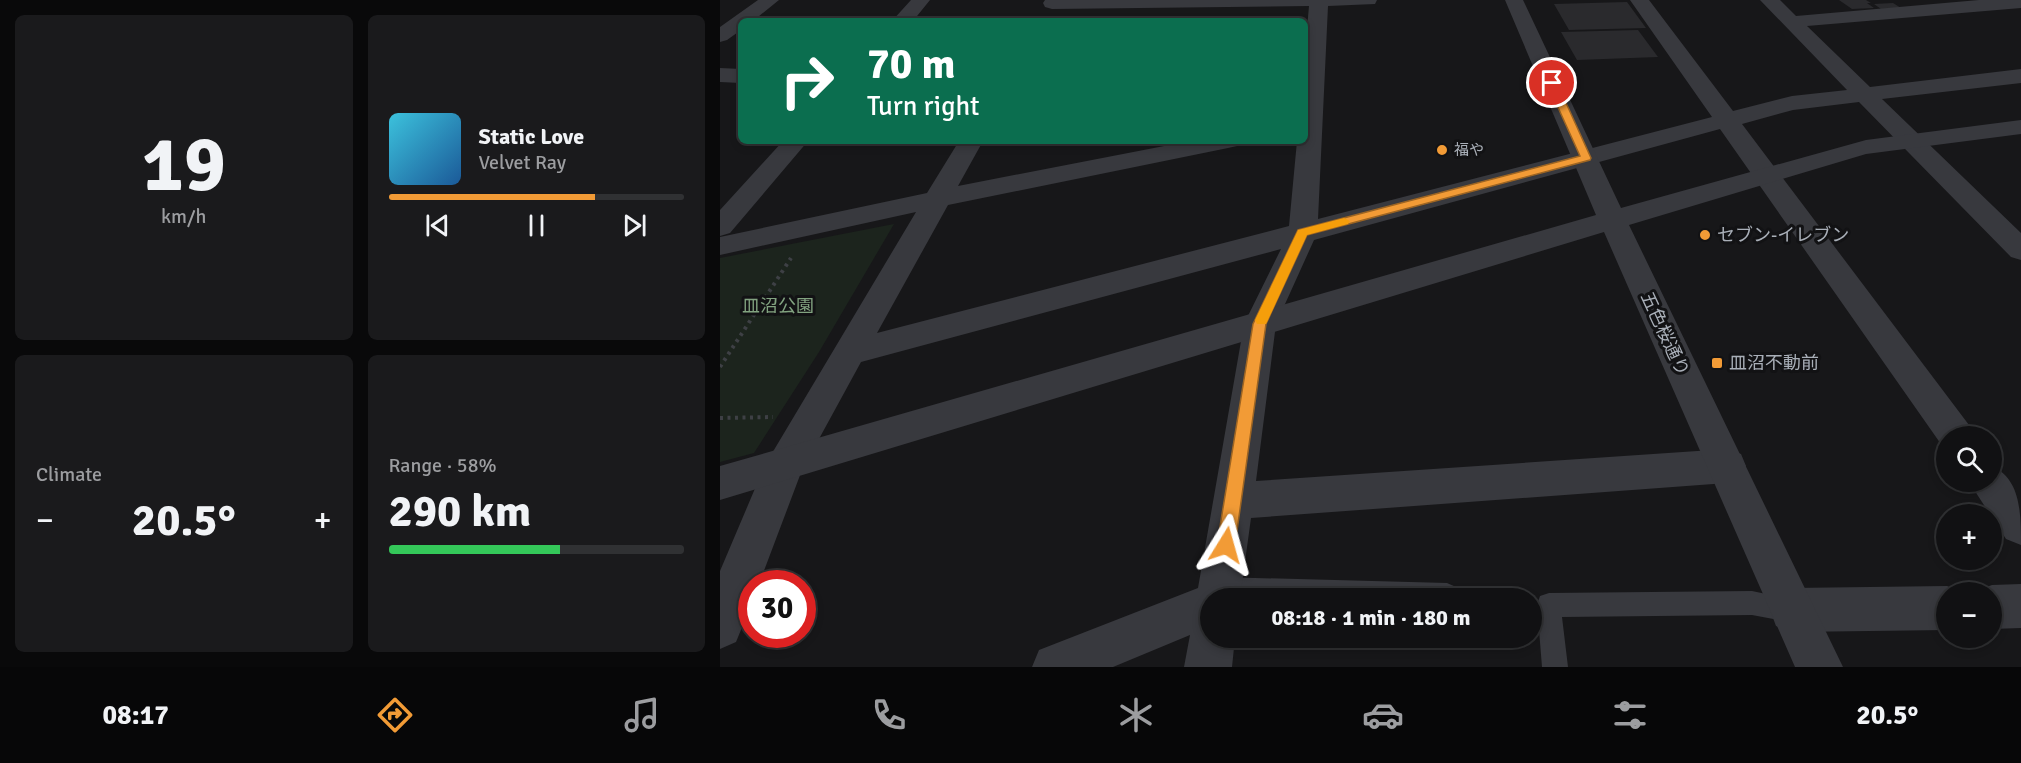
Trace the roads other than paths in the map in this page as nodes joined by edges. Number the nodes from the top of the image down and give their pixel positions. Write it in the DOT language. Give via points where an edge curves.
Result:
graph roads {
  1 [pos="770,0"];
  2 [pos="921,0"];
  3 [pos="1319,0"];
  4 [pos="1368,0"];
  5 [pos="1514,0"];
  6 [pos="1639,0"];
  7 [pos="1769,0"];
  8 [pos="1052,1"];
  9 [pos="1188,1"];
  10 [pos="2021,2"];
  11 [pos="743,18"];
  12 [pos="905,18"];
  13 [pos="1043,18"];
  14 [pos="1182,18"];
  15 [pos="738,21"];
  16 [pos="1791,22"];
  17 [pos="722,32"];
  18 [pos="1309,57"];
  19 [pos="720,75"];
  20 [pos="738,76"];
  21 [pos="2021,76"];
  22 [pos="1308,91"];
  23 [pos="1865,94"];
  24 [pos="1726,120"];
  25 [pos="2021,127"];
  26 [pos="1912,141"];
  27 [pos="793,144"];
  28 [pos="969,144"];
  29 [pos="1202,144"];
  30 [pos="1306,144"];
  31 [pos="1140,151"];
  32 [pos="1586,158"];
  33 [pos="1765,175"];
  34 [pos="937,200"];
  35 [pos="1988,217"];
  36 [pos="2021,217"];
  37 [pos="1613,221"];
  38 [pos="720,227"];
  39 [pos="1303,232"];
  40 [pos="720,246"];
  41 [pos="2021,250"];
  42 [pos="1260,324"];
  43 [pos="848,353"];
  44 [pos="1949,426"];
  45 [pos="784,465"];
  46 [pos="1727,466"];
  47 [pos="720,483"];
  48 [pos="1996,492"];
  49 [pos="1232,501"];
  50 [pos="2021,526"];
  51 [pos="1218,588"];
  52 [pos="1200,605"];
  53 [pos="2021,606"];
  54 [pos="2002,607"];
  55 [pos="1936,608"];
  56 [pos="1792,610"];
  57 [pos="720,626"];
  58 [pos="1211,648"];
  59 [pos="1056,667"];
  60 [pos="1208,667"];
  61 [pos="1555,667"];
  62 [pos="1819,667"];
  1 -- 11 [label="street"];
  2 -- 12 [label="street"];
  3 -- 4 [label="street"];
  3 -- 9 [label="street"];
  3 -- 18 [label="street"];
  5 -- 32 [label="street, 五色桜通り"];
  6 -- 24 [label="street"];
  7 -- 16 [label="street"];
  8 -- 9 [label="street"];
  8 -- 13 [label="street"];
  9 -- 14 [label="street"];
  10 -- 16 [label="street"];
  15 -- 17 [label="street"];
  16 -- 23 [label="street"];
  18 -- 22 [label="street"];
  19 -- 20 [label="street"];
  21 -- 23 [label="street"];
  23 -- 24 [label="street" via="1792,103"];
  23 -- 26 [label="street"];
  24 -- 32 [label="street"];
  24 -- 33 [label="street"];
  25 -- 26 [label="street"];
  26 -- 33 [label="street" via="1866,147"];
  26 -- 35 [label="street"];
  27 -- 38 [label="street"];
  28 -- 34 [label="street"];
  29 -- 31 [label="street"];
  30 -- 39 [label="street"];
  31 -- 34 [label="street"];
  32 -- 37 [label="street, 五色桜通り"];
  32 -- 39 [label="street"];
  33 -- 37 [label="street"];
  33 -- 44 [label="street"];
  34 -- 40 [label="street"];
  34 -- 43 [label="street"];
  35 -- 36 [label="street"];
  35 -- 41 [label="street"];
  37 -- 42 [label="street"];
  37 -- 46 [label="street, 五色桜通り"];
  39 -- 42 [label="street"];
  39 -- 43 [label="street"];
  42 -- 45 [label="street"];
  42 -- 49 [label="street"];
  43 -- 45 [label="street"];
  45 -- 47 [label="street"];
  45 -- 57 [label="street"];
  46 -- 49 [label="street"];
  46 -- 56 [label="street, 五色桜通り"];
  48 -- 50 [label="street"];
  49 -- 51 [label="street"];
  52 -- 59 [label="street"];
  53 -- 54 [label="street"];
  55 -- 56 [label="street"];
  56 -- 61 [label="lane" via="1752,603 1549,605"];
  56 -- 62 [label="street, 五色桜通り"];
  58 -- 60 [label="street"];
}
